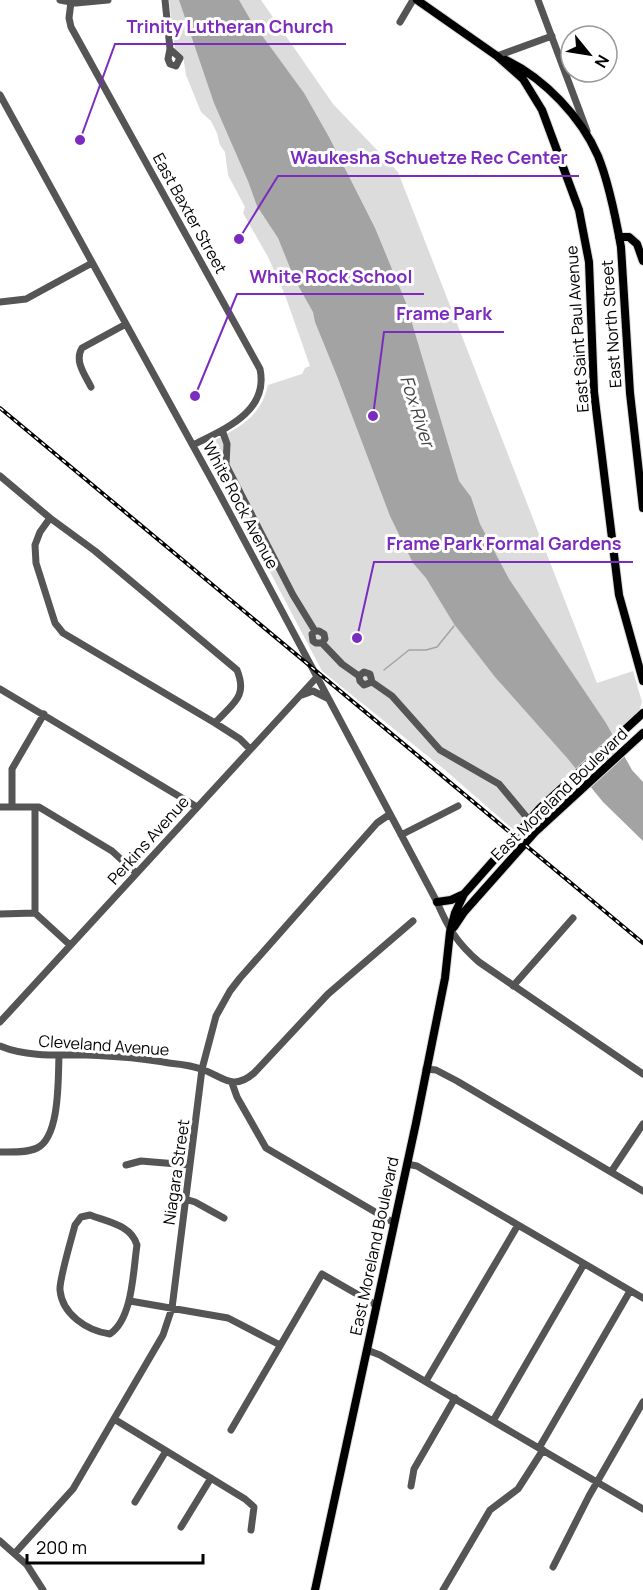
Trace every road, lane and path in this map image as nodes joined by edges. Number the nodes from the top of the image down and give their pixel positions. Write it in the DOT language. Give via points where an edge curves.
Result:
graph roads {
  1 [pos="60,0"];
  2 [pos="108,0"];
  3 [pos="165,0"];
  4 [pos="415,0"];
  5 [pos="538,0"];
  6 [pos="71,2"];
  7 [pos="400,22"];
  8 [pos="552,36"];
  9 [pos="170,49"];
  10 [pos="497,57"];
  11 [pos="0,95"];
  12 [pos="591,142"];
  13 [pos="619,237"];
  14 [pos="643,261"];
  15 [pos="92,263"];
  16 [pos="0,302"];
  17 [pos="126,324"];
  18 [pos="91,387"];
  19 [pos="222,430"];
  20 [pos="193,445"];
  21 [pos="0,476"];
  22 [pos="643,508"];
  23 [pos="50,518"];
  24 [pos="317,677"];
  25 [pos="643,681"];
  26 [pos="0,689"];
  27 [pos="329,700"];
  28 [pos="293,702"];
  29 [pos="643,713"];
  30 [pos="44,714"];
  31 [pos="215,723"];
  32 [pos="643,726"];
  33 [pos="643,733"];
  34 [pos="643,739"];
  35 [pos="624,741"];
  36 [pos="250,749"];
  37 [pos="581,780"];
  38 [pos="458,806"];
  39 [pos="0,807"];
  40 [pos="12,807"];
  41 [pos="35,807"];
  42 [pos="197,807"];
  43 [pos="390,814"];
  44 [pos="529,820"];
  45 [pos="539,829"];
  46 [pos="401,836"];
  47 [pos="491,863"];
  48 [pos="500,872"];
  49 [pos="136,873"];
  50 [pos="464,894"];
  51 [pos="437,902"];
  52 [pos="35,913"];
  53 [pos="0,914"];
  54 [pos="573,918"];
  55 [pos="413,921"];
  56 [pos="450,932"];
  57 [pos="70,945"];
  58 [pos="513,986"];
  59 [pos="0,1022"];
  60 [pos="0,1046"];
  61 [pos="59,1056"];
  62 [pos="202,1069"];
  63 [pos="426,1070"];
  64 [pos="643,1074"];
  65 [pos="232,1083"];
  66 [pos="643,1124"];
  67 [pos="0,1152"];
  68 [pos="407,1164"];
  69 [pos="126,1165"];
  70 [pos="189,1165"];
  71 [pos="611,1172"];
  72 [pos="643,1191"];
  73 [pos="185,1199"];
  74 [pos="224,1218"];
  75 [pos="394,1223"];
  76 [pos="518,1225"];
  77 [pos="584,1264"];
  78 [pos="630,1291"];
  79 [pos="643,1298"];
  80 [pos="130,1300"];
  81 [pos="376,1305"];
  82 [pos="172,1308"];
  83 [pos="280,1345"];
  84 [pos="367,1350"];
  85 [pos="426,1381"];
  86 [pos="455,1398"];
  87 [pos="643,1402"];
  88 [pos="114,1419"];
  89 [pos="493,1421"];
  90 [pos="231,1430"];
  91 [pos="541,1449"];
  92 [pos="166,1451"];
  93 [pos="211,1478"];
  94 [pos="597,1482"];
  95 [pos="411,1486"];
  96 [pos="135,1502"];
  97 [pos="643,1509"];
  98 [pos="181,1527"];
  99 [pos="251,1530"];
  100 [pos="0,1541"];
  101 [pos="15,1553"];
  102 [pos="321,1566"];
  103 [pos="553,1568"];
  104 [pos="43,1590"];
  105 [pos="315,1590"];
  106 [pos="320,1590"];
  107 [pos="443,1590"];
  1 -- 6 [label="street"];
  2 -- 6 [label="street"];
  3 -- 9 [label="street"];
  4 -- 7 [label="street"];
  4 -- 10 [label="main road, East Saint Paul Avenue"];
  5 -- 8 [label="street, East North Street"];
  6 -- 19 [label="street, East Baxter Street" via="70,27 260,369 261,388 254,406"];
  8 -- 10 [label="street"];
  8 -- 12 [label="street, East North Street"];
  10 -- 12 [label="main road, East North Street" via="544,85"];
  10 -- 25 [label="main road, East Saint Paul Avenue" via="523,79 537,98 583,222 589,262 594,392 618,586"];
  11 -- 15 [label="street, White Rock Avenue"];
  12 -- 13 [label="main road, East North Street"];
  13 -- 14 [label="main road" via="629,237 637,244"];
  13 -- 22 [label="main road, East North Street"];
  15 -- 16 [label="street" via="26,299"];
  15 -- 17 [label="street, White Rock Avenue"];
  17 -- 18 [label="street" via="79,353 80,365"];
  17 -- 20 [label="street, White Rock Avenue"];
  19 -- 20 [label="street, East Baxter Street"];
  19 -- 44 [label="street" via="227,444 226,465 315,631 313,641 322,643 359,676 364,672 370,674 372,682 392,696 440,750 499,784"];
  20 -- 24 [label="street, White Rock Avenue"];
  21 -- 23 [label="street"];
  23 -- 31 [label="street" via="35,545 36,563 55,623 63,633"];
  23 -- 31 [label="street" via="237,669 242,692"];
  24 -- 27 [label="street, White Rock Avenue"];
  24 -- 28 [label="street, Perkins Avenue"];
  26 -- 30 [label="street"];
  27 -- 28 [label="street" via="310,691"];
  27 -- 43 [label="street, White Rock Avenue"];
  28 -- 36 [label="street, Perkins Avenue"];
  29 -- 35 [label="main road"];
  30 -- 40 [label="street" via="12,769"];
  30 -- 42 [label="street"];
  31 -- 36 [label="street"];
  32 -- 35 [label="main road"];
  33 -- 35 [label="main road, East Moreland Boulevard"];
  34 -- 35 [label="main road"];
  35 -- 37 [label="main road, East Moreland Boulevard"];
  35 -- 37 [label="main road, East Moreland Boulevard"];
  36 -- 42 [label="street, Perkins Avenue"];
  37 -- 44 [label="main road, East Moreland Boulevard"];
  37 -- 45 [label="main road, East Moreland Boulevard" via="565,804"];
  38 -- 46 [label="street"];
  39 -- 40 [label="street"];
  40 -- 41 [label="street"];
  41 -- 49 [label="street" via="112,851"];
  41 -- 52 [label="street"];
  42 -- 49 [label="street, Perkins Avenue"];
  43 -- 46 [label="street, White Rock Avenue"];
  43 -- 62 [label="street, Niagara Street" via="377,823 230,991 212,1029"];
  44 -- 45 [label="street"];
  44 -- 47 [label="main road, East Moreland Boulevard"];
  45 -- 48 [label="main road, East Moreland Boulevard"];
  46 -- 51 [label="street, White Rock Avenue"];
  47 -- 48 [label="main road"];
  47 -- 50 [label="main road, East Moreland Boulevard"];
  48 -- 56 [label="main road, East Moreland Boulevard"];
  49 -- 57 [label="street, Perkins Avenue"];
  50 -- 51 [label="main road"];
  50 -- 56 [label="main road, East Moreland Boulevard"];
  51 -- 56 [label="street, White Rock Avenue"];
  52 -- 53 [label="street"];
  52 -- 57 [label="street"];
  54 -- 58 [label="street"];
  55 -- 65 [label="street" via="323,1000 254,1073 242,1082"];
  56 -- 58 [label="street, White Rock Avenue" via="479,963"];
  56 -- 63 [label="main road, East Moreland Boulevard"];
  57 -- 59 [label="street, Perkins Avenue"];
  58 -- 64 [label="street, White Rock Avenue"];
  60 -- 61 [label="street, Cleveland Avenue"];
  61 -- 62 [label="street, Cleveland Avenue" via="141,1059"];
  61 -- 67 [label="street" via="54,1122 45,1143 27,1151"];
  62 -- 65 [label="street, Cleveland Avenue"];
  62 -- 70 [label="street, Niagara Street"];
  63 -- 68 [label="main road, East Moreland Boulevard"];
  63 -- 71 [label="street" via="447,1075"];
  65 -- 75 [label="street" via="266,1148"];
  66 -- 71 [label="street"];
  68 -- 75 [label="main road, East Moreland Boulevard"];
  68 -- 76 [label="street" via="417,1166"];
  69 -- 70 [label="street" via="141,1161"];
  70 -- 73 [label="street, Niagara Street"];
  71 -- 72 [label="street"];
  73 -- 74 [label="street"];
  73 -- 82 [label="street, Niagara Street"];
  75 -- 81 [label="main road, East Moreland Boulevard"];
  76 -- 77 [label="street"];
  76 -- 85 [label="street"];
  77 -- 78 [label="street"];
  77 -- 89 [label="street"];
  78 -- 79 [label="street"];
  78 -- 91 [label="street"];
  80 -- 80 [label="street" via="137,1245 134,1236 90,1215 81,1217 75,1224 59,1289 67,1311 75,1319 110,1334 116,1330"];
  80 -- 82 [label="street"];
  81 -- 83 [label="street" via="322,1274"];
  81 -- 84 [label="main road, East Moreland Boulevard"];
  82 -- 83 [label="street" via="228,1318"];
  82 -- 88 [label="street, Niagara Street" via="163,1335"];
  83 -- 90 [label="street"];
  84 -- 85 [label="street"];
  84 -- 102 [label="main road, East Moreland Boulevard"];
  85 -- 86 [label="street"];
  86 -- 89 [label="street"];
  86 -- 95 [label="street" via="414,1469"];
  87 -- 94 [label="street"];
  88 -- 92 [label="street"];
  88 -- 101 [label="street, Niagara Street" via="73,1490"];
  89 -- 91 [label="street"];
  91 -- 94 [label="street"];
  91 -- 107 [label="street" via="518,1489 490,1510"];
  92 -- 93 [label="street"];
  92 -- 96 [label="street"];
  93 -- 98 [label="street"];
  93 -- 99 [label="street" via="254,1507"];
  94 -- 97 [label="street"];
  94 -- 103 [label="street"];
  100 -- 101 [label="street"];
  101 -- 104 [label="street"];
  102 -- 105 [label="main road, East Moreland Boulevard"];
  102 -- 106 [label="main road, East Moreland Boulevard"];
}
